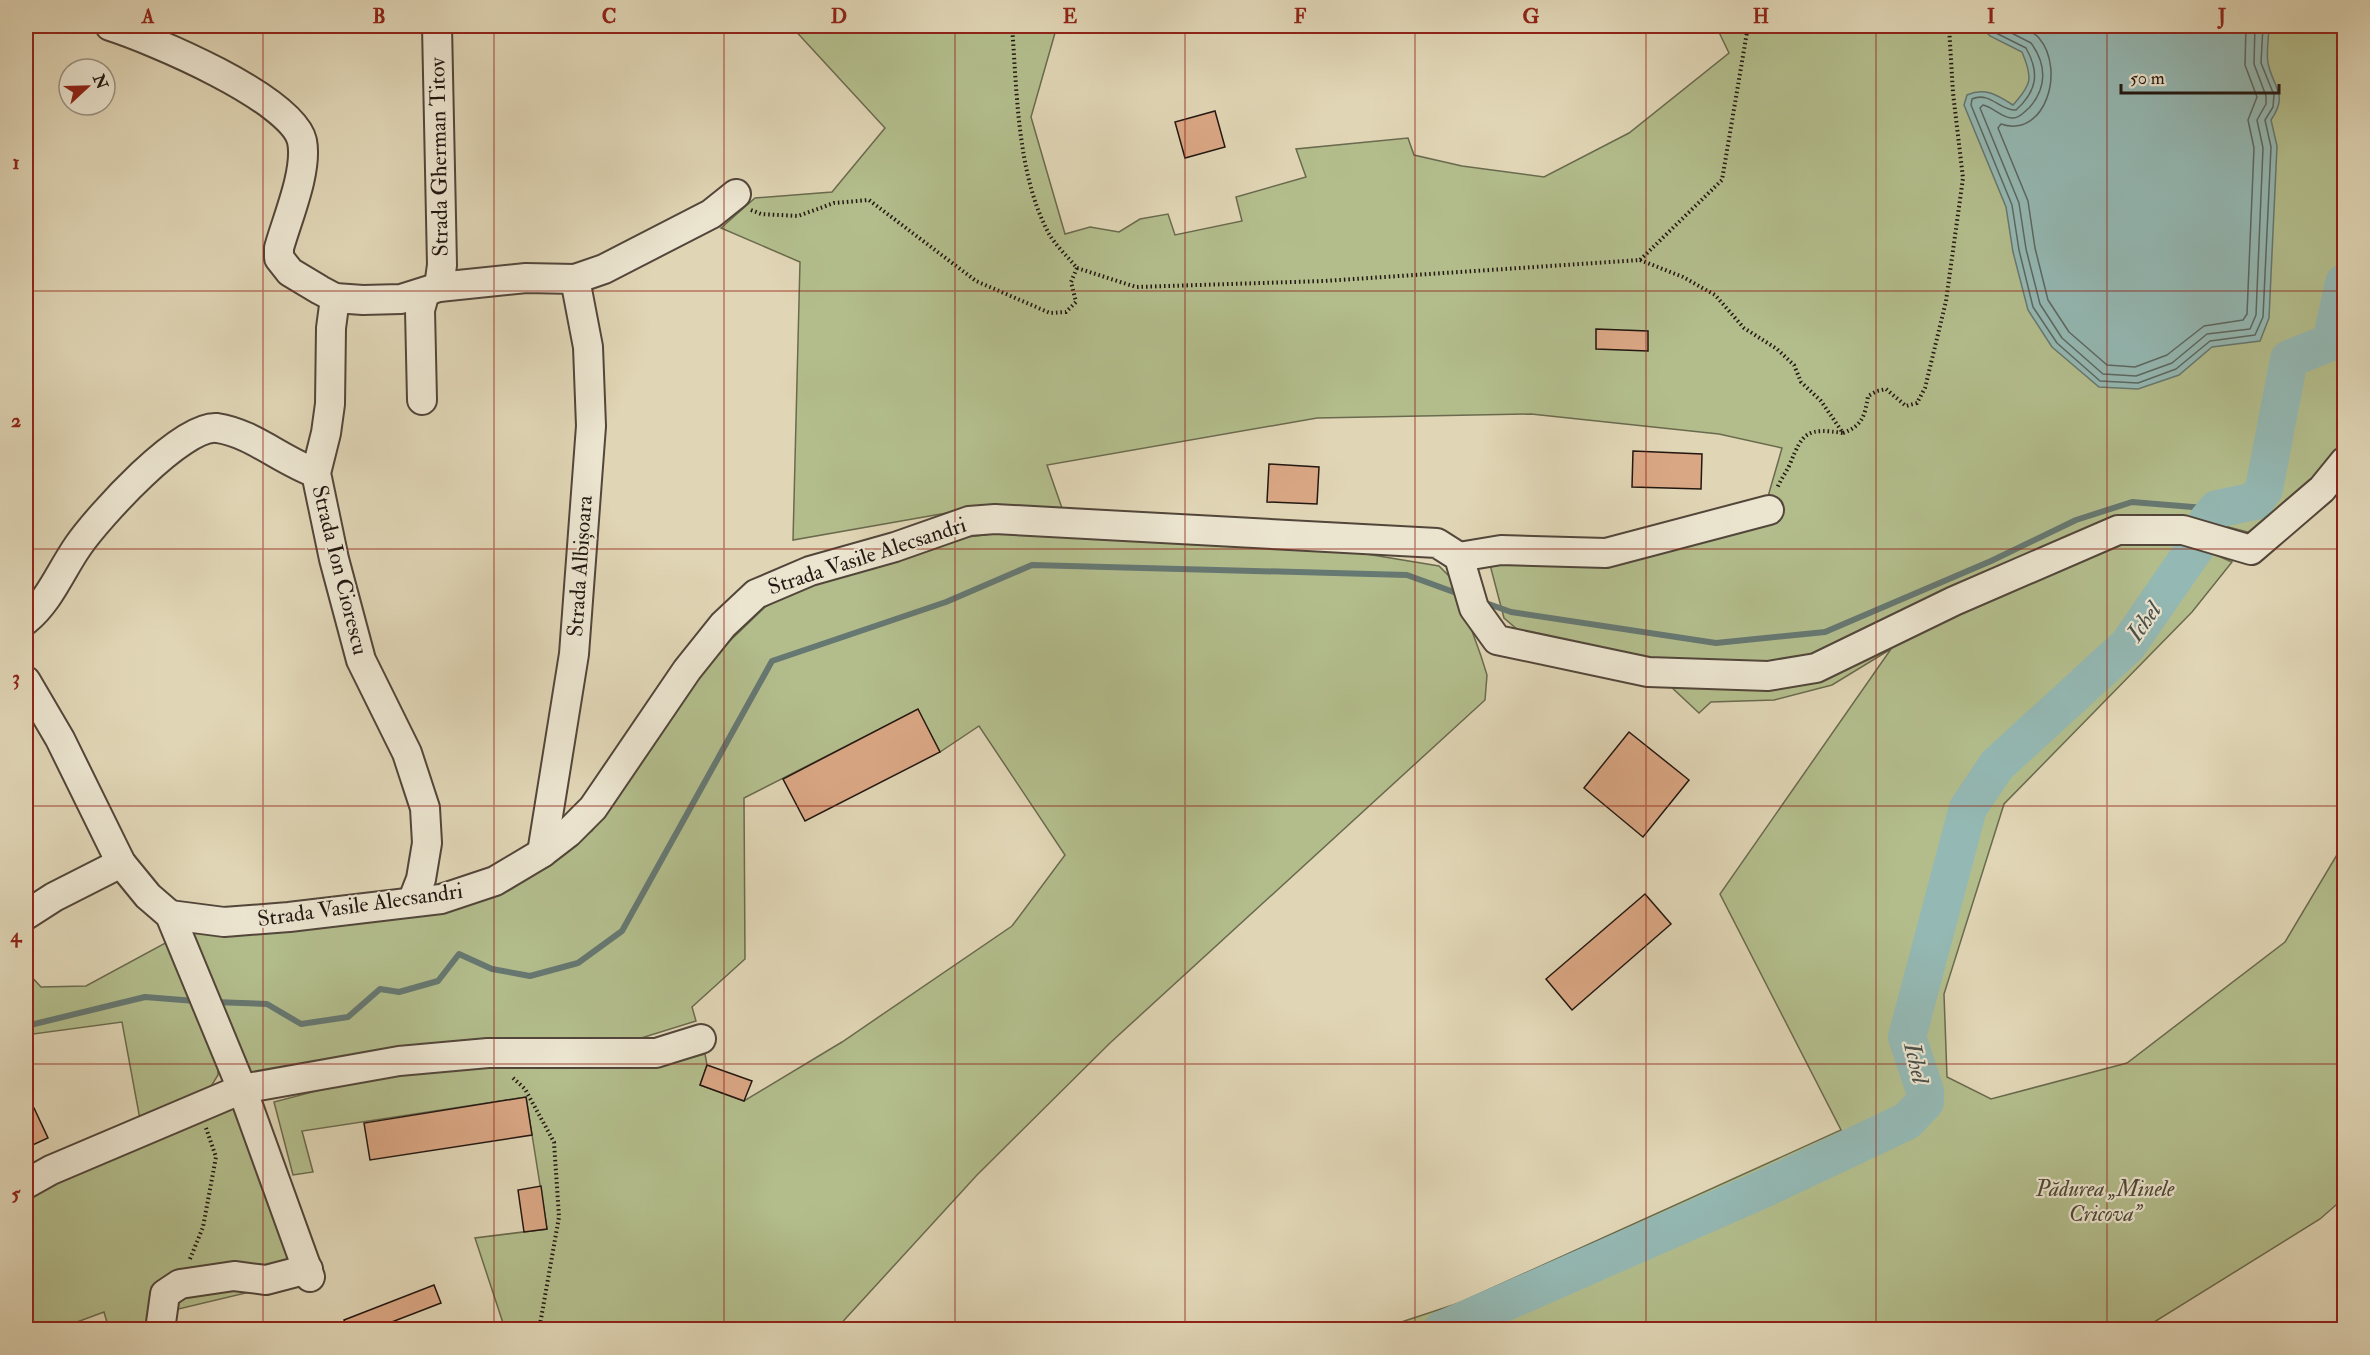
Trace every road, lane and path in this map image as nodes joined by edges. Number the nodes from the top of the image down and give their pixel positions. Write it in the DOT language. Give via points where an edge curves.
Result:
graph roads {
  1 [pos="110,26"];
  2 [pos="437,26"];
  3 [pos="1012,26"];
  4 [pos="1748,26"];
  5 [pos="1949,26"];
  6 [pos="733,197"];
  7 [pos="1640,260"];
  8 [pos="1077,268"];
  9 [pos="575,279"];
  10 [pos="432,290"];
  11 [pos="335,297"];
  12 [pos="422,400"];
  13 [pos="1843,433"];
  14 [pos="2344,462"];
  15 [pos="316,473"];
  16 [pos="1769,510"];
  17 [pos="1467,583"];
  18 [pos="26,620"];
  19 [pos="26,681"];
  20 [pos="542,853"];
  21 [pos="121,863"];
  22 [pos="412,902"];
  23 [pos="26,915"];
  24 [pos="170,915"];
  25 [pos="700,1039"];
  26 [pos="488,1053"];
  27 [pos="242,1089"];
  28 [pos="207,1103"];
  29 [pos="26,1184"];
  30 [pos="180,1284"];
  31 [pos="160,1329"];
  32 [pos="539,1329"];
  1 -- 11 [label="street" via="208,65 295,126 303,153 279,258 298,278"];
  2 -- 10 [label="street, Strada Gherman Titov" via="442,265"];
  3 -- 8 [label="path" via="1019,121 1033,195 1049,234"];
  4 -- 7 [label="path" via="1722,180"];
  5 -- 13 [label="path" via="1963,178 1946,301 1925,388 1917,403 1906,406 1886,389 1876,390 1868,396 1865,417 1856,428"];
  6 -- 8 [label="path" via="761,214 798,216 834,203 869,200 976,281 1050,314 1066,312 1076,303 1071,282"];
  6 -- 9 [label="street" via="711,214 604,269"];
  7 -- 8 [label="path" via="1324,280 1136,287"];
  7 -- 13 [label="path" via="1715,295 1744,328 1794,365 1802,382"];
  9 -- 10 [label="street" via="526,278"];
  9 -- 20 [label="street, Strada Albișoara" via="588,347 591,426 574,654"];
  10 -- 11 [label="street" via="394,300"];
  10 -- 12 [label="street, Strada Gherman Titov" via="420,310"];
  11 -- 15 [label="street, Strada Ion Ciorescu" via="327,433"];
  13 -- 16 [label="path" via="1818,430 1804,435"];
  14 -- 17 [label="street, Strada Vasile Alecsandri" via="2322,489 2252,550 2183,530 2118,530 1954,600 1816,668 1768,676 1648,672 1497,640"];
  15 -- 18 [label="street" via="228,430 204,429 185,437 151,467 79,545 46,599"];
  15 -- 22 [label="street, Strada Ion Ciorescu" via="361,660 407,753 425,808 427,843 421,879"];
  16 -- 17 [label="street" via="1606,553 1500,550"];
  17 -- 20 [label="street, Strada Vasile Alecsandri" via="1437,543 984,519 810,571 756,594 723,625 687,670 593,808"];
  19 -- 21 [label="street" via="60,739"];
  20 -- 22 [label="street, Strada Vasile Alecsandri" via="479,888"];
  21 -- 23 [label="street"];
  21 -- 24 [label="street"];
  22 -- 24 [label="street, Strada Vasile Alecsandri" via="224,922"];
  24 -- 27 [label="street"];
  25 -- 26 [label="street" via="657,1053"];
  26 -- 27 [label="street" via="399,1061"];
  26 -- 32 [label="path" via="525,1089 554,1142 559,1217"];
  27 -- 28 [label="street"];
  27 -- 30 [label="street" via="309,1273 266,1280 234,1276"];
  28 -- 29 [label="street"];
  28 -- 30 [label="path" via="206,1131 216,1157 203,1227"];
  30 -- 31 [label="street" via="165,1293"];
}
